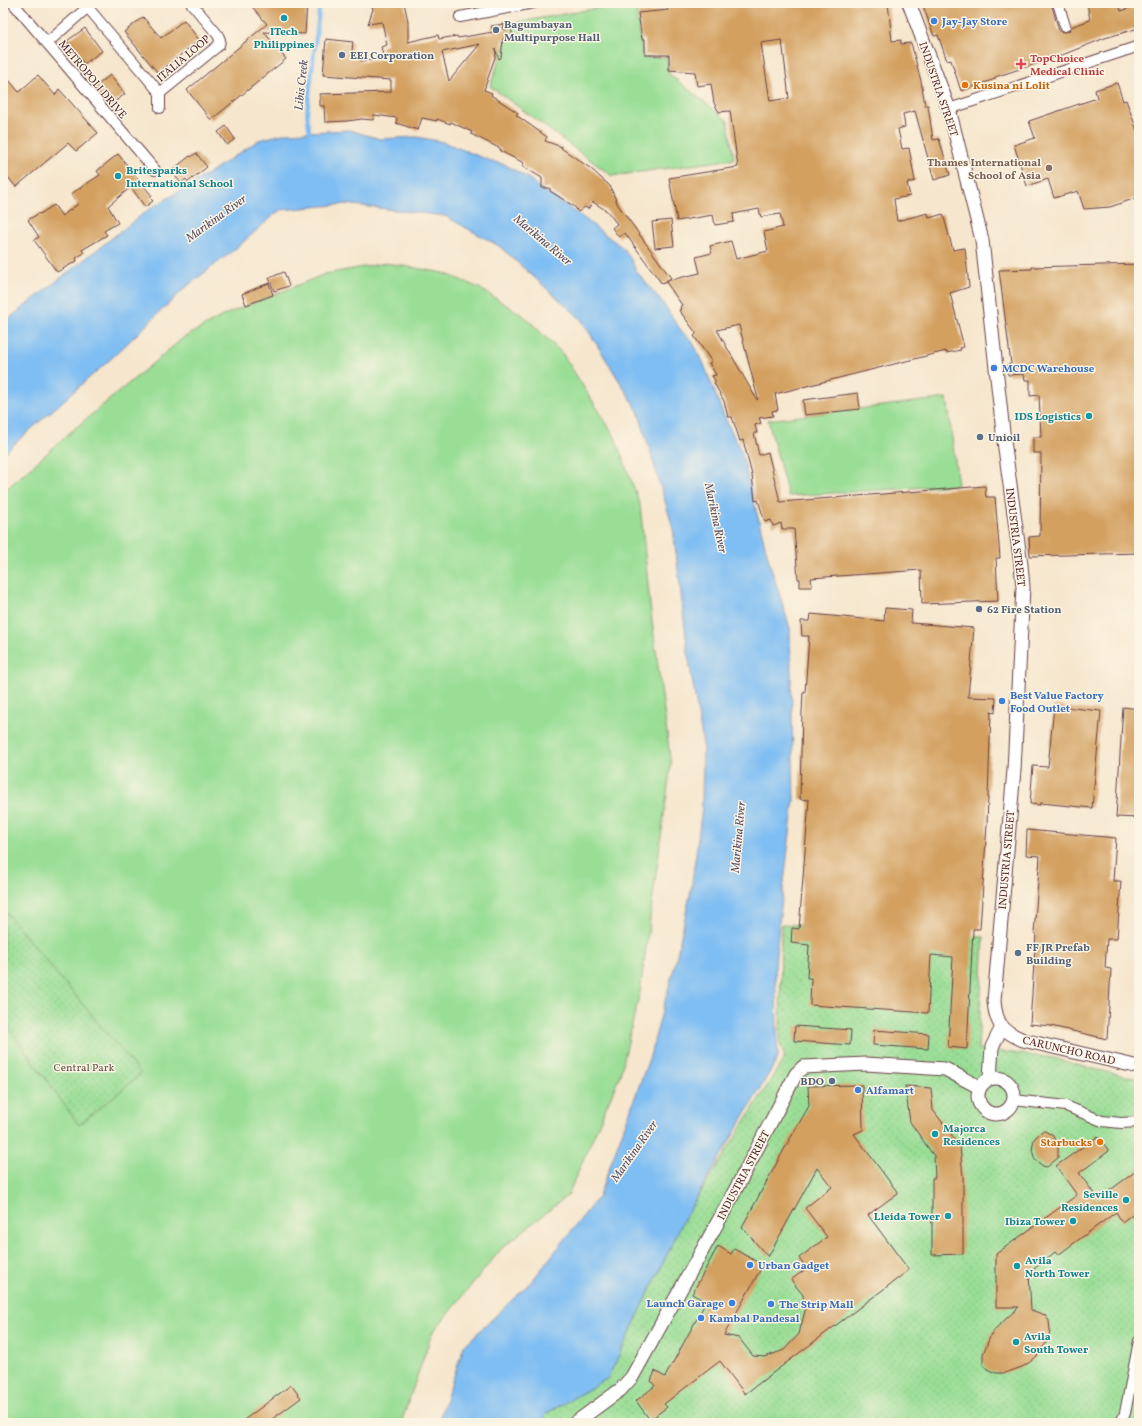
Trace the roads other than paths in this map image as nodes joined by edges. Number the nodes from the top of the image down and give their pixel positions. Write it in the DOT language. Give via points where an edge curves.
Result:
graph roads {
  1 [pos="13,3"];
  2 [pos="191,3"];
  3 [pos="534,3"];
  4 [pos="908,3"];
  5 [pos="1058,3"];
  6 [pos="86,5"];
  7 [pos="460,17"];
  8 [pos="1065,26"];
  9 [pos="47,43"];
  10 [pos="1139,46"];
  11 [pos="160,93"];
  12 [pos="160,108"];
  13 [pos="949,109"];
  14 [pos="155,170"];
  15 [pos="1002,1027"];
  16 [pos="1139,1067"];
  17 [pos="990,1078"];
  18 [pos="979,1087"];
  19 [pos="1014,1100"];
  20 [pos="1139,1122"];
  21 [pos="1139,1341"];
  22 [pos="575,1423"];
  23 [pos="1121,1423"];
  1 -- 9 [label="street, METROPOLI DRIVE"];
  2 -- 11 [label="street, ITALIA LOOP" via="218,35 219,45"];
  3 -- 7 [label="street"];
  4 -- 13 [label="street, INDUSTRIA STREET"];
  5 -- 8 [label="street"];
  6 -- 9 [label="street, ITALIA LOOP"];
  6 -- 11 [label="street, ITALIA LOOP"];
  9 -- 14 [label="street, METROPOLI DRIVE"];
  10 -- 13 [label="street"];
  11 -- 12 [label="street, ITALIA LOOP"];
  13 -- 15 [label="street, INDUSTRIA STREET" via="982,240 1023,587 1014,770 994,1001 995,1014"];
  15 -- 16 [label="street, CARUNCHO ROAD" via="1010,1035 1023,1040"];
  15 -- 17 [label="street" via="992,1046"];
  17 -- 18 [label="street"];
  17 -- 19 [label="street" via="1004,1079 1010,1084"];
  18 -- 19 [label="street" via="977,1096 980,1104 989,1113 1002,1113 1010,1108"];
  18 -- 22 [label="street, INDUSTRIA STREET" via="945,1069 866,1064 803,1067 796,1074 632,1377 620,1390"];
  19 -- 20 [label="street" via="1066,1106 1102,1121"];
  21 -- 23 [label="street"];
}
